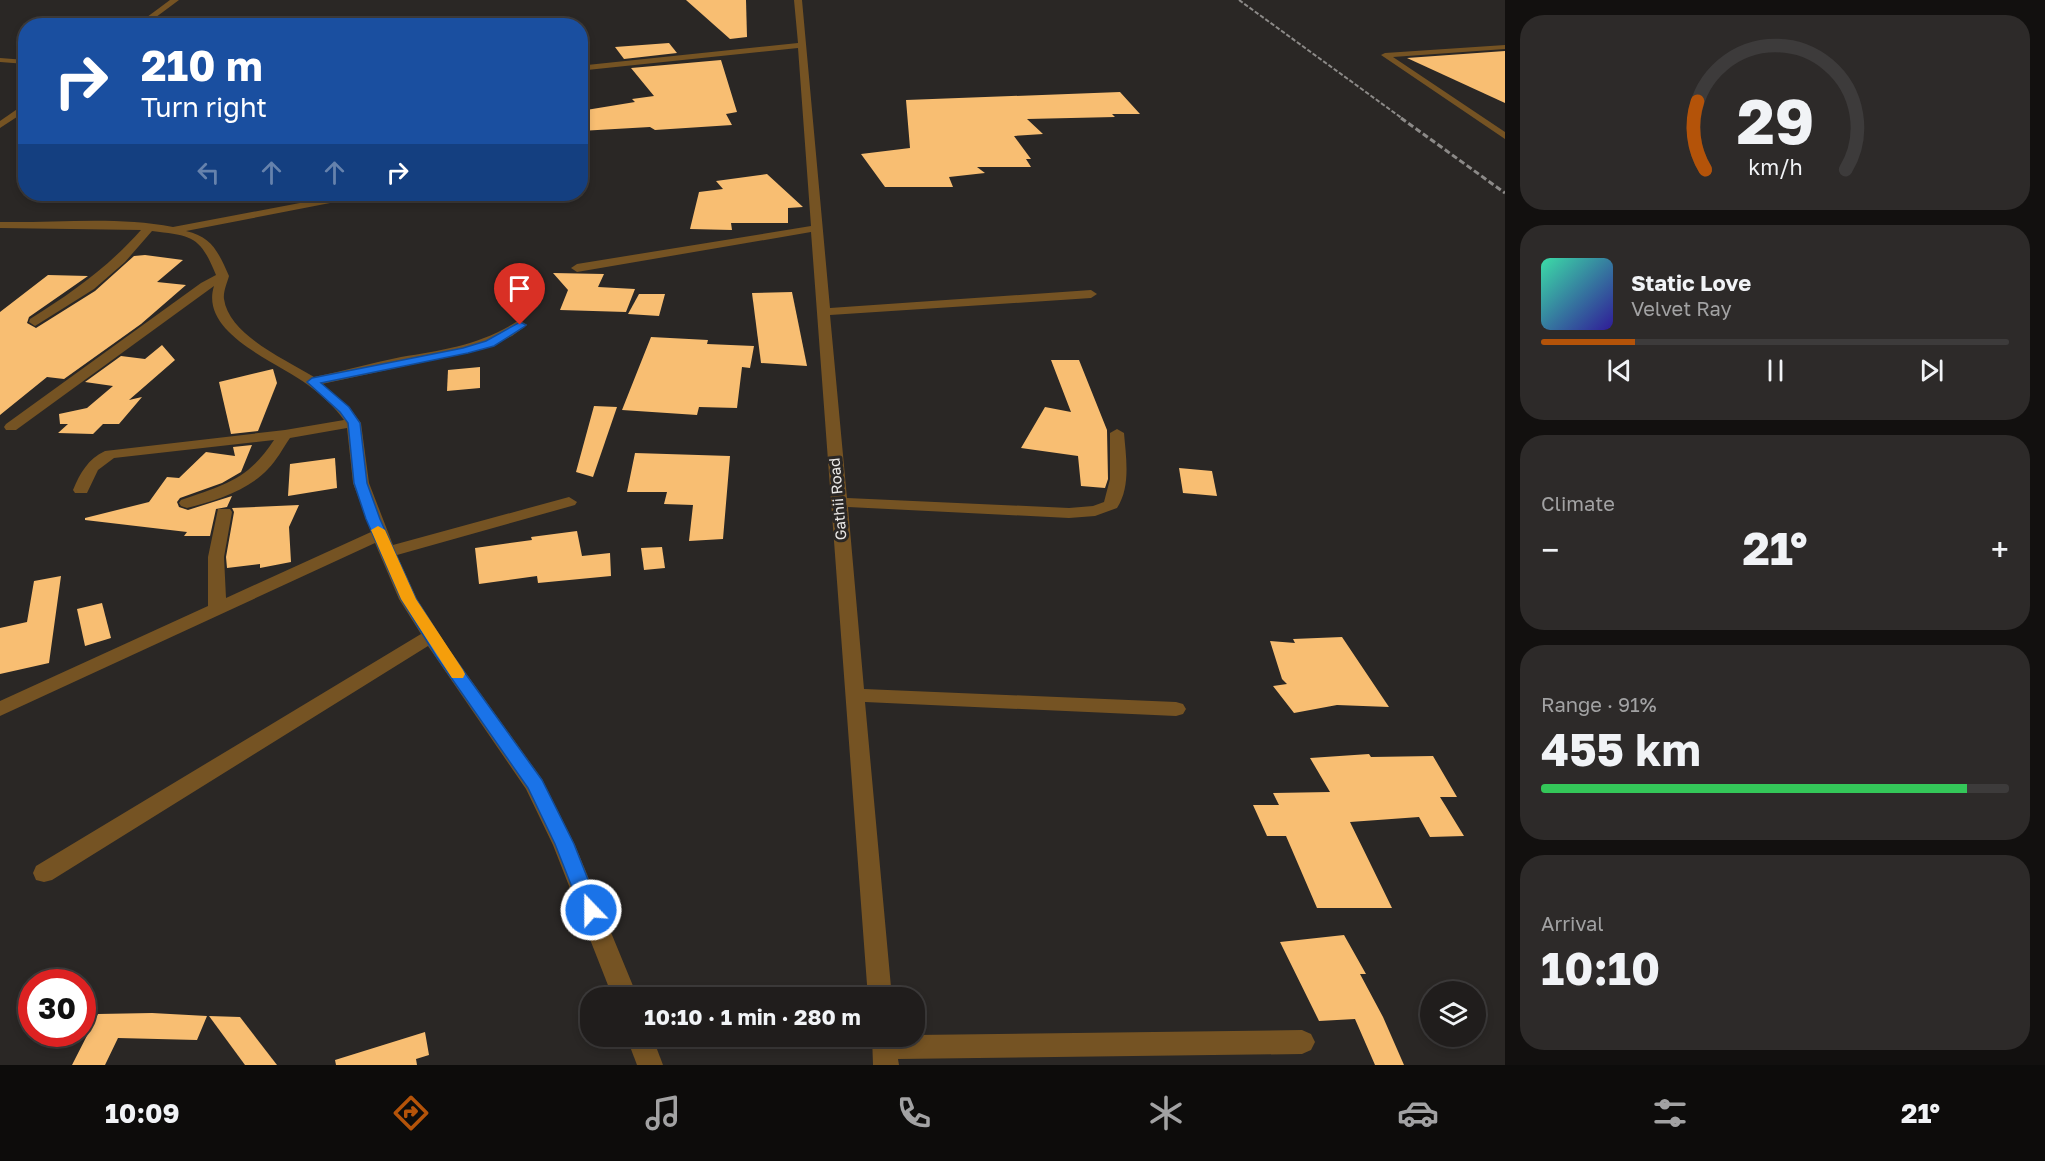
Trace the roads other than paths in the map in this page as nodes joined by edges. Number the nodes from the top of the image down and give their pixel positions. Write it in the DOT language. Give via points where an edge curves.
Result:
graph roads {
  1 [pos="175,0"];
  2 [pos="798,0"];
  3 [pos="149,18"];
  4 [pos="802,45"];
  5 [pos="1505,47"];
  6 [pos="0,60"];
  7 [pos="18,61"];
  8 [pos="588,67"];
  9 [pos="18,112"];
  10 [pos="0,125"];
  11 [pos="1505,136"];
  12 [pos="325,201"];
  13 [pos="0,225"];
  14 [pos="150,227"];
  15 [pos="818,228"];
  16 [pos="176,230"];
  17 [pos="577,268"];
  18 [pos="223,276"];
  19 [pos="1091,294"];
  20 [pos="823,312"];
  21 [pos="35,322"];
  22 [pos="520,325"];
  23 [pos="312,382"];
  24 [pos="354,423"];
  25 [pos="11,427"];
  26 [pos="1117,433"];
  27 [pos="285,434"];
  28 [pos="81,490"];
  29 [pos="569,502"];
  30 [pos="838,502"];
  31 [pos="187,503"];
  32 [pos="224,512"];
  33 [pos="380,534"];
  34 [pos="388,552"];
  35 [pos="217,610"];
  36 [pos="431,636"];
  37 [pos="855,695"];
  38 [pos="0,709"];
  39 [pos="1176,710"];
  40 [pos="44,873"];
  41 [pos="622,987"];
  42 [pos="879,987"];
  43 [pos="1302,1042"];
  44 [pos="643,1047"];
  45 [pos="885,1049"];
  46 [pos="650,1065"];
  1 -- 3 [label="street"];
  2 -- 4 [label="street, Gathii Road"];
  4 -- 8 [label="street"];
  4 -- 15 [label="street, Gathii Road"];
  5 -- 11 [label="street" via="1385,55"];
  6 -- 7 [label="street"];
  9 -- 10 [label="street"];
  12 -- 16 [label="street"];
  13 -- 14 [label="street"];
  14 -- 16 [label="street"];
  14 -- 21 [label="street" via="121,260 90,286"];
  15 -- 17 [label="street"];
  15 -- 20 [label="street, Gathii Road"];
  16 -- 18 [label="street" via="207,244"];
  18 -- 23 [label="street" via="217,296 228,325"];
  18 -- 25 [label="street"];
  19 -- 20 [label="street"];
  20 -- 30 [label="street, Gathii Road"];
  22 -- 23 [label="street" via="490,343 464,351"];
  23 -- 24 [label="street"];
  24 -- 27 [label="street"];
  24 -- 33 [label="street" via="361,483"];
  26 -- 30 [label="street" via="1115,496 1111,505 1095,511"];
  27 -- 28 [label="street" via="110,454 89,469"];
  27 -- 31 [label="street" via="262,468 247,479"];
  29 -- 34 [label="street"];
  30 -- 37 [label="street, Gathii Road"];
  32 -- 35 [label="street" via="216,557"];
  33 -- 34 [label="street"];
  33 -- 35 [label="street"];
  34 -- 36 [label="street" via="408,599"];
  35 -- 38 [label="street"];
  36 -- 40 [label="street"];
  36 -- 41 [label="street" via="536,785"];
  37 -- 39 [label="street"];
  37 -- 42 [label="street, Gathii Road"];
  43 -- 45 [label="street"];
  44 -- 46 [label="street"];
}
